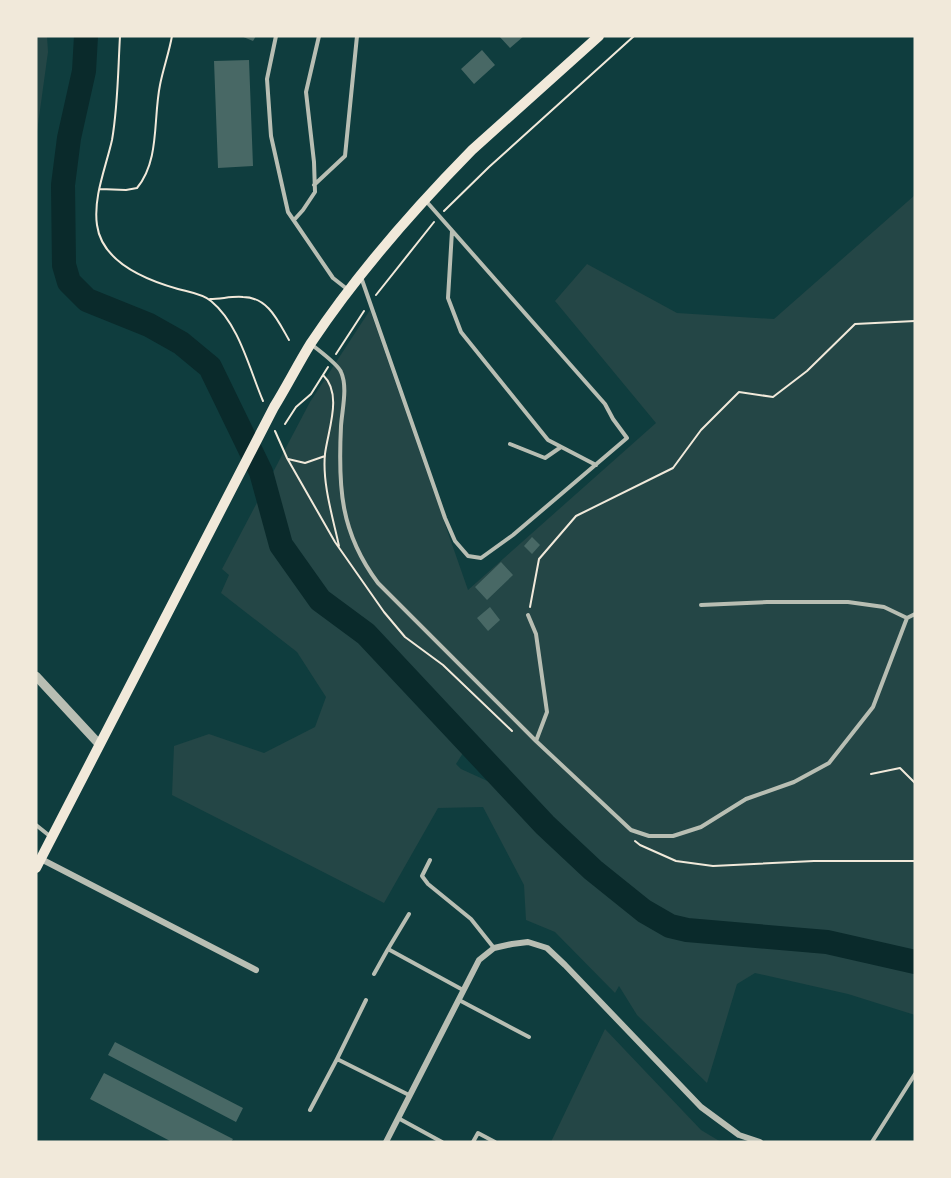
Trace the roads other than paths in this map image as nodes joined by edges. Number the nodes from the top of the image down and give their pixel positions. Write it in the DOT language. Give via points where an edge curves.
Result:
graph roads {
  1 [pos="276,36"];
  2 [pos="319,36"];
  3 [pos="357,36"];
  4 [pos="599,36"];
  5 [pos="314,185"];
  6 [pos="425,200"];
  7 [pos="294,220"];
  8 [pos="452,230"];
  9 [pos="361,277"];
  10 [pos="350,291"];
  11 [pos="311,344"];
  12 [pos="510,444"];
  13 [pos="561,447"];
  14 [pos="596,465"];
  15 [pos="701,605"];
  16 [pos="915,614"];
  17 [pos="528,615"];
  18 [pos="907,618"];
  19 [pos="36,676"];
  20 [pos="536,741"];
  21 [pos="99,744"];
  22 [pos="36,825"];
  23 [pos="52,838"];
  24 [pos="430,860"];
  25 [pos="39,863"];
  26 [pos="409,914"];
  27 [pos="494,948"];
  28 [pos="388,949"];
  29 [pos="256,970"];
  30 [pos="374,974"];
  31 [pos="464,990"];
  32 [pos="366,1000"];
  33 [pos="458,1000"];
  34 [pos="529,1037"];
  35 [pos="337,1059"];
  36 [pos="915,1074"];
  37 [pos="409,1095"];
  38 [pos="310,1110"];
  39 [pos="399,1118"];
  40 [pos="387,1142"];
  41 [pos="442,1142"];
  42 [pos="473,1142"];
  43 [pos="495,1142"];
  44 [pos="760,1142"];
  45 [pos="872,1142"];
  1 -- 7 [label="lane" via="267,80 272,136 288,212"];
  2 -- 5 [label="lane" via="306,92"];
  3 -- 5 [label="lane" via="345,156"];
  4 -- 6 [label="main road" via="472,150"];
  5 -- 7 [label="lane" via="315,192"];
  6 -- 8 [label="lane"];
  6 -- 9 [label="main road"];
  7 -- 10 [label="lane" via="333,278"];
  8 -- 13 [label="lane" via="448,298 460,332 548,440"];
  8 -- 14 [label="lane" via="605,404 623,431 627,438"];
  9 -- 10 [label="main road"];
  9 -- 14 [label="lane" via="445,518 455,541 468,556 481,558"];
  10 -- 11 [label="main road"];
  11 -- 20 [label="lane" via="341,370 344,385 339,467 343,508 364,564 378,583"];
  11 -- 21 [label="main road" via="270,407"];
  12 -- 13 [label="lane" via="544,458"];
  13 -- 14 [label="lane"];
  15 -- 18 [label="lane" via="848,602 884,608"];
  16 -- 18 [label="lane"];
  17 -- 20 [label="lane" via="536,634 548,712"];
  18 -- 20 [label="lane" via="873,707 829,763 794,782 746,799 701,827 673,836 649,836 631,830"];
  19 -- 21 [label="street"];
  21 -- 23 [label="main road"];
  22 -- 23 [label="lane"];
  23 -- 25 [label="main road"];
  24 -- 27 [label="lane" via="422,876 471,919"];
  25 -- 29 [label="street"];
  26 -- 28 [label="lane"];
  27 -- 31 [label="street" via="479,960"];
  27 -- 44 [label="street" via="528,942 547,948 701,1107 739,1135"];
  28 -- 30 [label="lane"];
  28 -- 31 [label="lane"];
  31 -- 33 [label="street"];
  32 -- 35 [label="lane"];
  33 -- 34 [label="lane"];
  33 -- 37 [label="street"];
  35 -- 37 [label="lane"];
  35 -- 38 [label="lane"];
  36 -- 45 [label="lane"];
  37 -- 39 [label="street"];
  39 -- 40 [label="street"];
  39 -- 41 [label="lane"];
  42 -- 43 [label="lane" via="478,1133"];
}
